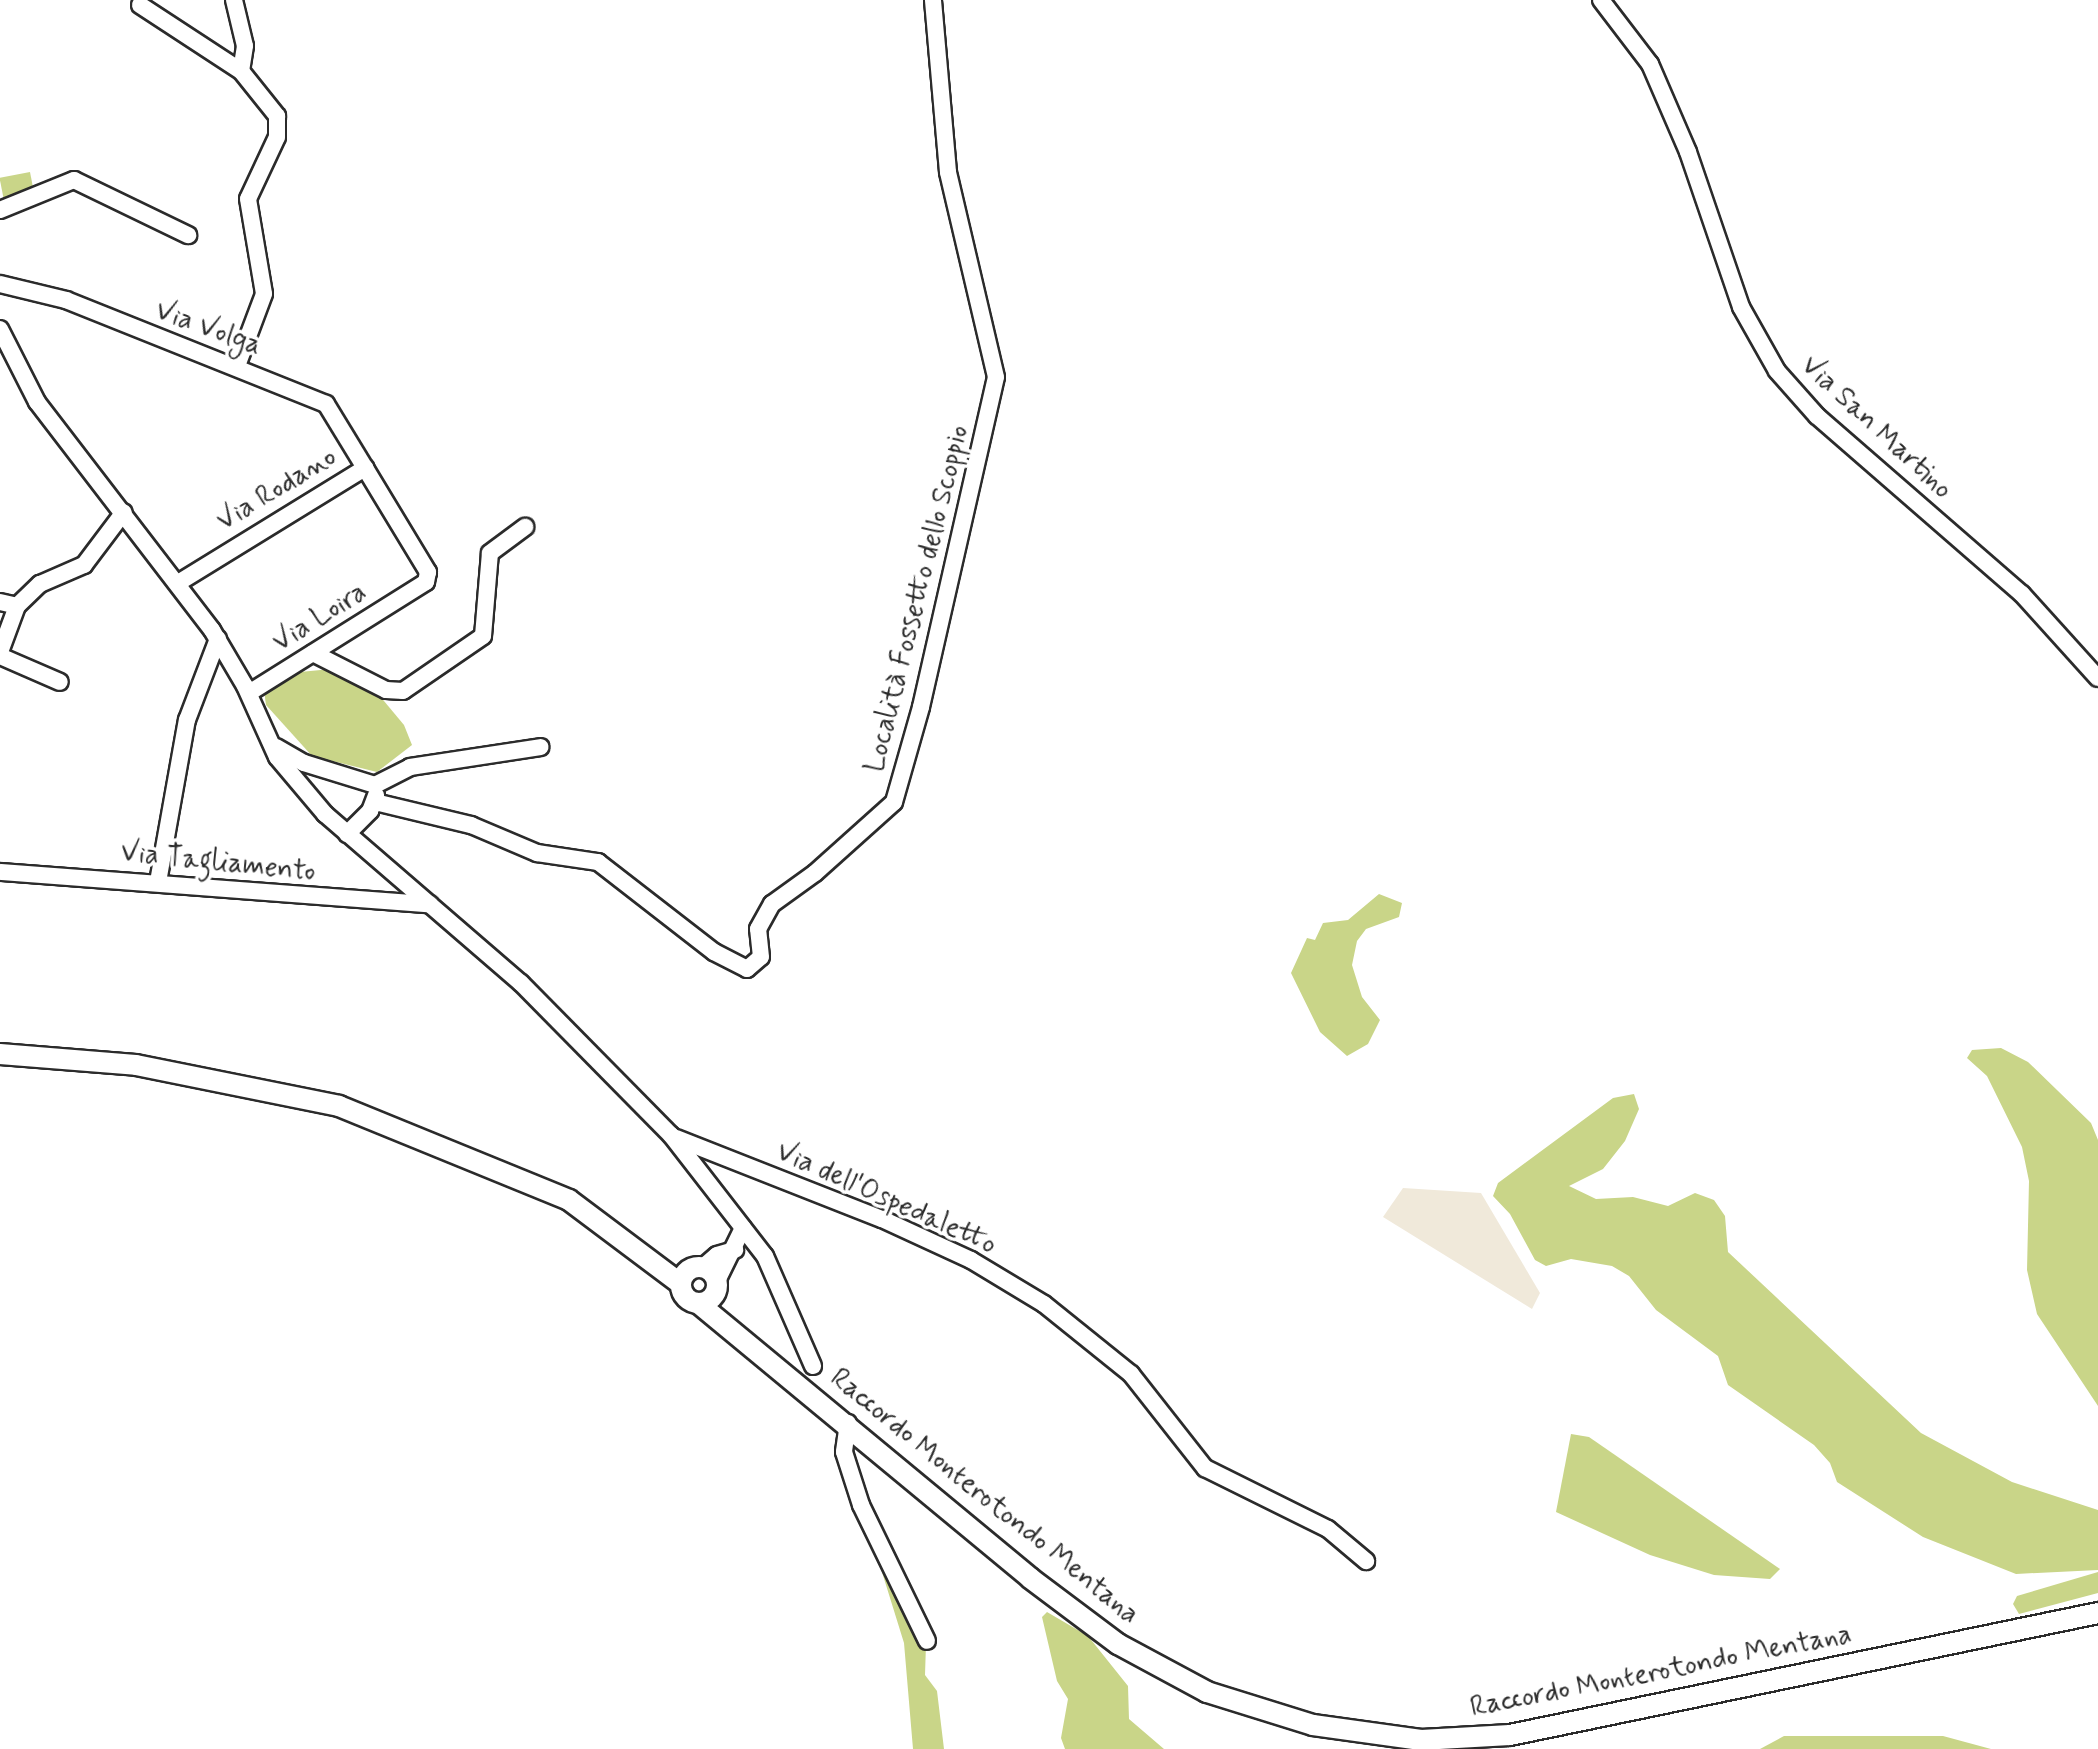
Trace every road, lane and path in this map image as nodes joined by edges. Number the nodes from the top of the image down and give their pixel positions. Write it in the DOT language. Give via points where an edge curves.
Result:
graph roads {
  1 [pos="234,0"];
  2 [pos="933,0"];
  3 [pos="1601,0"];
  4 [pos="140,5"];
  5 [pos="241,71"];
  6 [pos="0,210"];
  7 [pos="188,235"];
  8 [pos="0,275"];
  9 [pos="0,284"];
  10 [pos="23,288"];
  11 [pos="66,300"];
  12 [pos="0,301"];
  13 [pos="0,329"];
  14 [pos="237,366"];
  15 [pos="365,468"];
  16 [pos="124,512"];
  17 [pos="525,527"];
  18 [pos="178,583"];
  19 [pos="419,588"];
  20 [pos="8,604"];
  21 [pos="218,639"];
  22 [pos="313,653"];
  23 [pos="0,654"];
  24 [pos="2098,678"];
  25 [pos="60,682"];
  26 [pos="249,693"];
  27 [pos="271,743"];
  28 [pos="540,747"];
  29 [pos="375,794"];
  30 [pos="347,834"];
  31 [pos="0,872"];
  32 [pos="158,882"];
  33 [pos="430,904"];
  34 [pos="0,1054"];
  35 [pos="671,1135"];
  36 [pos="743,1228"];
  37 [pos="623,1236"];
  38 [pos="708,1276"];
  39 [pos="681,1284"];
  40 [pos="698,1303"];
  41 [pos="813,1366"];
  42 [pos="789,1374"];
  43 [pos="848,1423"];
  44 [pos="1366,1561"];
  45 [pos="2098,1613"];
  46 [pos="927,1641"];
  1 -- 5 [label="street" via="245,46"];
  2 -- 29 [label="street, Località Fossetto dello Scoppio" via="948,172 996,377 921,707 891,806 772,904 758,929 759,963 747,969 722,958 598,862 537,853"];
  3 -- 24 [label="street, Via San Martino" via="1650,64 1688,152 1741,307 1777,371 1817,416 2022,594"];
  4 -- 5 [label="street"];
  5 -- 14 [label="street" via="269,101 278,126 248,199 265,288"];
  6 -- 7 [label="street" via="74,180"];
  8 -- 11 [label="street" via="46,288"];
  9 -- 10 [label="street, Via Volga"];
  10 -- 11 [label="street, Via Volga"];
  10 -- 12 [label="street" via="6,293"];
  11 -- 14 [label="street, Via Volga" via="223,366"];
  13 -- 16 [label="street" via="37,402"];
  14 -- 15 [label="street, Via Volga" via="326,404"];
  15 -- 18 [label="street, Via Rodano"];
  15 -- 19 [label="street, Via Rodano" via="428,572"];
  16 -- 18 [label="street"];
  16 -- 20 [label="street" via="89,562"];
  17 -- 22 [label="street" via="490,553 483,636 403,691 386,690"];
  18 -- 21 [label="street"];
  19 -- 22 [label="street, Via Loira"];
  20 -- 23 [label="street"];
  21 -- 26 [label="street"];
  21 -- 32 [label="street" via="185,729"];
  22 -- 26 [label="street, Via Loira"];
  23 -- 25 [label="street"];
  26 -- 27 [label="street"];
  27 -- 29 [label="street"];
  27 -- 30 [label="street" via="310,798"];
  28 -- 29 [label="street" via="410,767"];
  29 -- 30 [label="street"];
  30 -- 33 [label="street"];
  31 -- 32 [label="street, Via Tagliamento"];
  32 -- 33 [label="street, Via Tagliamento" via="283,897"];
  33 -- 35 [label="street" via="521,983"];
  34 -- 37 [label="main road" via="136,1065 339,1106 494,1165 569,1200"];
  35 -- 36 [label="street"];
  35 -- 44 [label="street, Via dell'Ospedaletto" via="882,1219 971,1260 1044,1304 1131,1374 1205,1468 1328,1529"];
  36 -- 38 [label="street" via="735,1250"];
  36 -- 41 [label="street" via="768,1262"];
  37 -- 38 [label="main road"];
  37 -- 39 [label="main road"];
  38 -- 39 [label="main road"];
  38 -- 40 [label="main road" via="708,1301"];
  38 -- 42 [label="main road" via="729,1313"];
  39 -- 40 [label="main road, Raccordo Monterotondo Mentana" via="684,1295"];
  40 -- 42 [label="main road, Raccordo Monterotondo Mentana"];
  42 -- 43 [label="main road, Raccordo Monterotondo Mentana"];
  43 -- 45 [label="main road, Raccordo Monterotondo Mentana" via="1030,1578 1139,1658 1246,1706 1368,1736 1458,1740 1535,1731"];
  43 -- 46 [label="street" via="845,1458 861,1505"];
}
